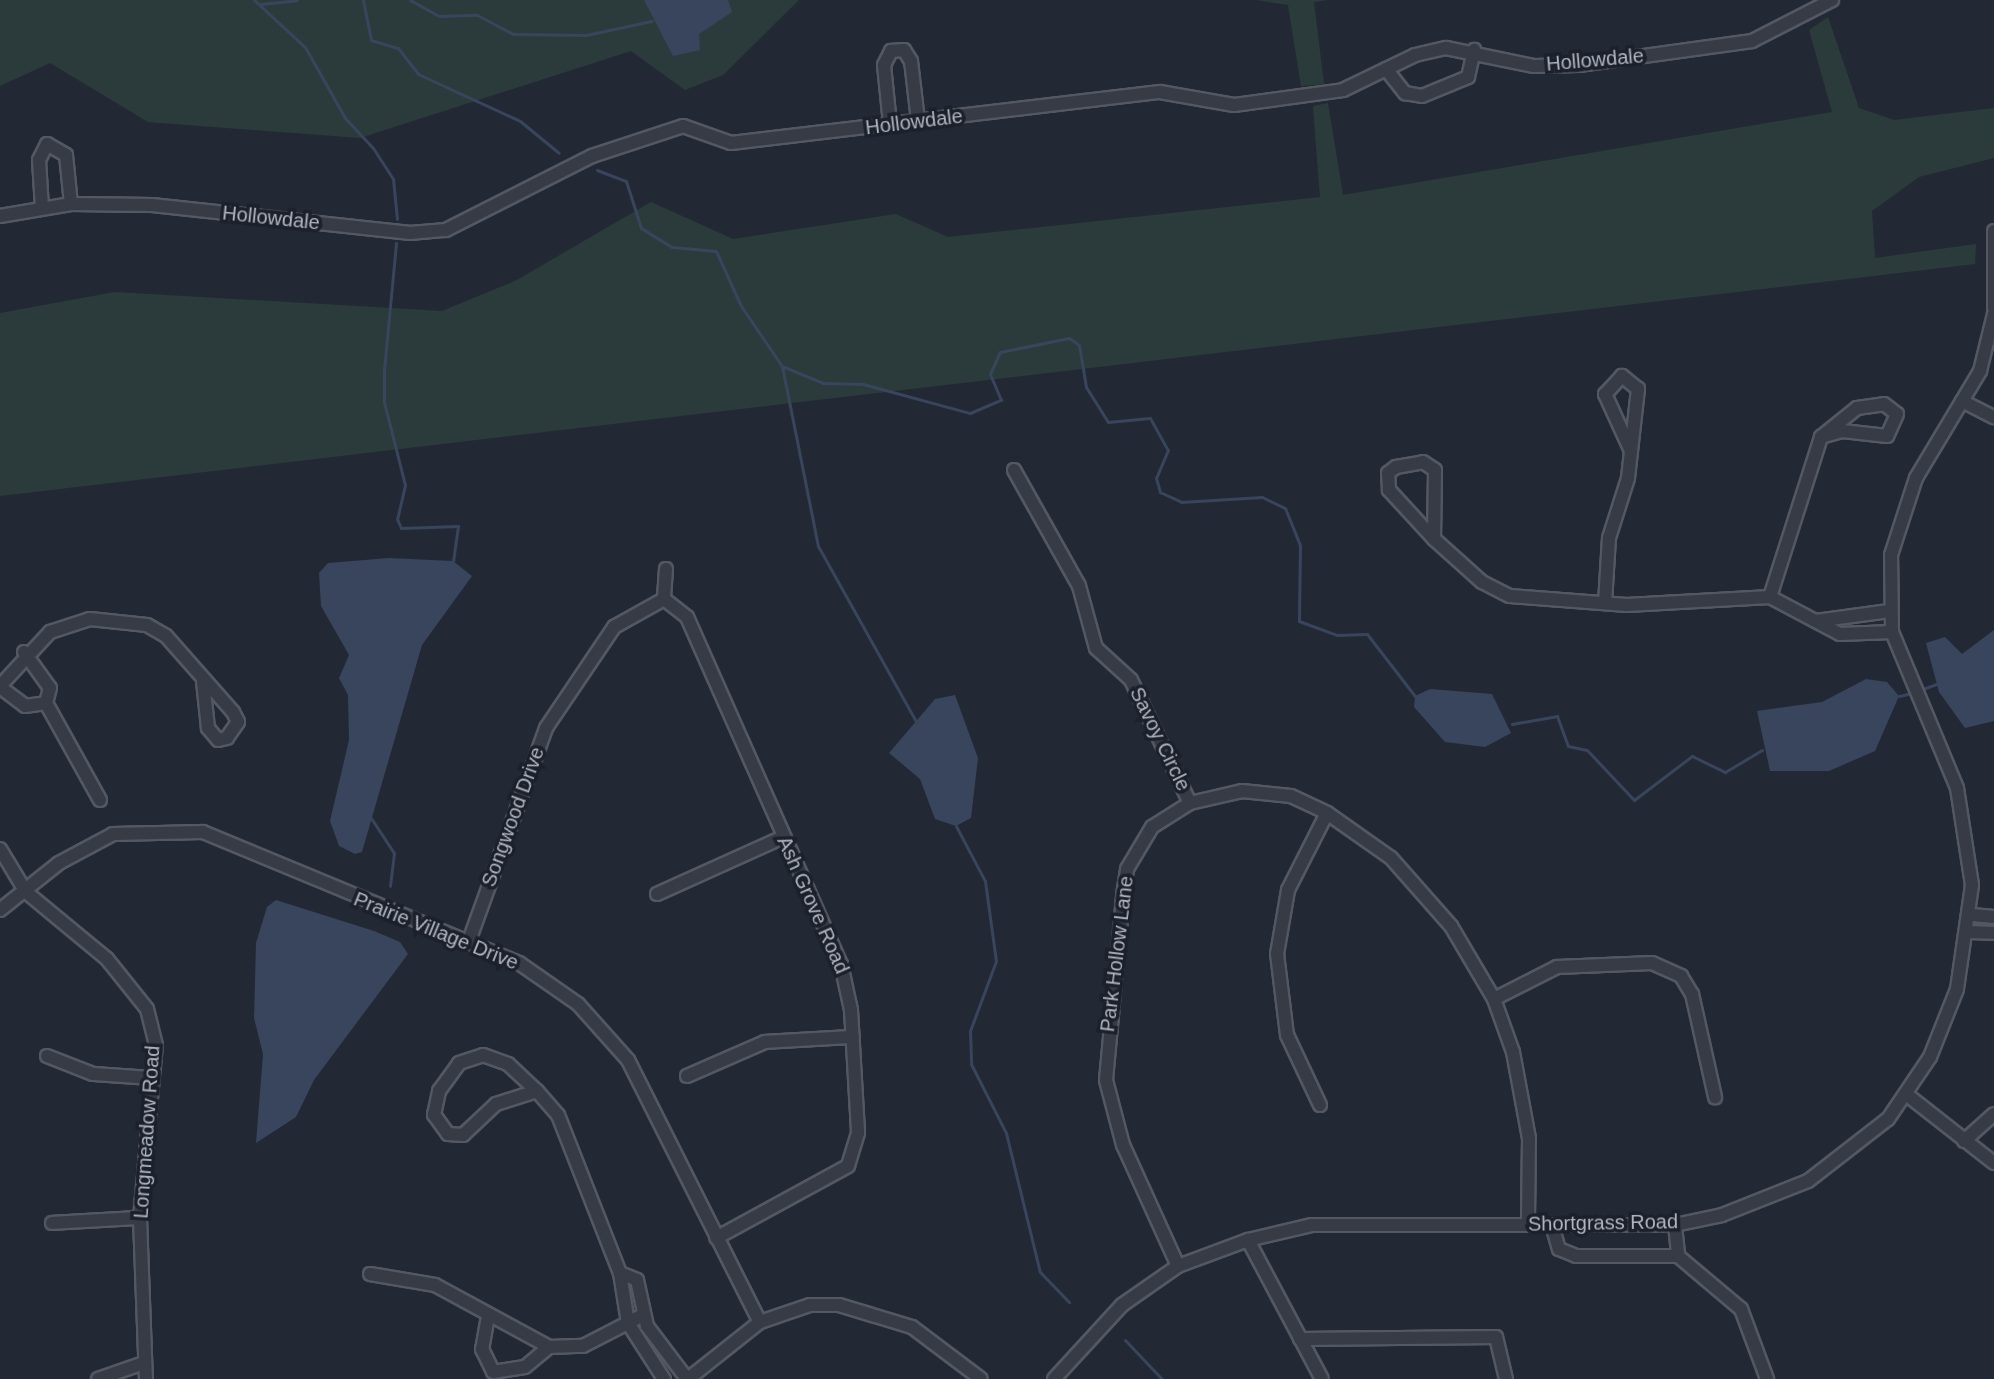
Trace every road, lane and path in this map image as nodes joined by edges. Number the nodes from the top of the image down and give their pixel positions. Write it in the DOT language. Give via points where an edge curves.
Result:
graph roads {
  1 [pos="1832,0"];
  2 [pos="1474,50"];
  3 [pos="1386,69"];
  4 [pos="918,121"];
  5 [pos="890,124"];
  6 [pos="71,204"];
  7 [pos="42,208"];
  8 [pos="0,216"];
  9 [pos="1994,231"];
  10 [pos="1994,308"];
  11 [pos="1994,314"];
  12 [pos="1962,401"];
  13 [pos="1994,417"];
  14 [pos="1821,437"];
  15 [pos="1631,451"];
  16 [pos="1014,470"];
  17 [pos="1434,539"];
  18 [pos="666,569"];
  19 [pos="1770,597"];
  20 [pos="664,599"];
  21 [pos="1605,603"];
  22 [pos="1889,611"];
  23 [pos="1816,621"];
  24 [pos="1892,632"];
  25 [pos="24,652"];
  26 [pos="203,681"];
  27 [pos="0,686"];
  28 [pos="46,703"];
  29 [pos="100,800"];
  30 [pos="1190,803"];
  31 [pos="1327,813"];
  32 [pos="783,837"];
  33 [pos="0,849"];
  34 [pos="26,892"];
  35 [pos="657,894"];
  36 [pos="0,910"];
  37 [pos="1972,915"];
  38 [pos="1994,917"];
  39 [pos="1969,932"];
  40 [pos="1994,933"];
  41 [pos="469,941"];
  42 [pos="1494,999"];
  43 [pos="853,1037"];
  44 [pos="47,1056"];
  45 [pos="687,1076"];
  46 [pos="152,1078"];
  47 [pos="537,1091"];
  48 [pos="1906,1094"];
  49 [pos="1715,1097"];
  50 [pos="1320,1105"];
  51 [pos="1994,1114"];
  52 [pos="1964,1141"];
  53 [pos="1994,1162"];
  54 [pos="140,1218"];
  55 [pos="52,1223"];
  56 [pos="1528,1224"];
  57 [pos="1552,1225"];
  58 [pos="1675,1225"];
  59 [pos="716,1238"];
  60 [pos="1248,1240"];
  61 [pos="1678,1256"];
  62 [pos="1178,1266"];
  63 [pos="620,1273"];
  64 [pos="370,1274"];
  65 [pos="643,1315"];
  66 [pos="488,1316"];
  67 [pos="760,1322"];
  68 [pos="628,1323"];
  69 [pos="656,1337"];
  70 [pos="1300,1339"];
  71 [pos="549,1347"];
  72 [pos="641,1347"];
  73 [pos="144,1363"];
  74 [pos="98,1379"];
  75 [pos="146,1379"];
  76 [pos="664,1379"];
  77 [pos="687,1379"];
  78 [pos="981,1379"];
  79 [pos="1054,1379"];
  80 [pos="1322,1379"];
  81 [pos="1506,1379"];
  82 [pos="1767,1379"];
  1 -- 2 [label="street, Hollowdale" via="1764,37 1705,48 1534,66"];
  2 -- 3 [label="street, Hollowdale" via="1436,50"];
  2 -- 3 [label="street" via="1468,77 1422,96 1405,93"];
  3 -- 4 [label="street, Hollowdale" via="1343,90 1234,105 1160,92"];
  4 -- 5 [label="street, Hollowdale"];
  4 -- 5 [label="street" via="911,61 904,50 891,51 884,65"];
  5 -- 6 [label="street, Hollowdale" via="731,143 683,126 592,156 446,230 410,233 152,205"];
  6 -- 7 [label="street, Hollowdale"];
  6 -- 7 [label="street" via="66,155 47,144 39,160"];
  7 -- 8 [label="street, Hollowdale"];
  9 -- 10 [label="street"];
  11 -- 12 [label="street, Shortgrass Road" via="1988,351"];
  12 -- 13 [label="street"];
  12 -- 22 [label="street, Shortgrass Road" via="1904,503 1891,555"];
  14 -- 14 [label="street" via="1842,431 1887,436 1897,414 1884,404 1857,408"];
  14 -- 19 [label="street"];
  15 -- 15 [label="street" via="1605,394 1622,376 1638,389"];
  15 -- 21 [label="street" via="1609,538"];
  16 -- 30 [label="street, Savoy Circle" via="1079,586 1096,648 1131,680"];
  17 -- 17 [label="street" via="1389,490 1388,473 1396,467 1423,462 1435,470"];
  17 -- 21 [label="street" via="1482,582 1510,596"];
  18 -- 20 [label="street"];
  19 -- 21 [label="street"];
  19 -- 23 [label="street"];
  20 -- 32 [label="street, Ash Grove Road" via="687,617"];
  20 -- 41 [label="street, Songwood Drive" via="614,627 546,728"];
  22 -- 23 [label="street"];
  22 -- 24 [label="street, Shortgrass Road"];
  23 -- 24 [label="street" via="1840,634"];
  24 -- 37 [label="street, Shortgrass Road" via="1957,788 1971,852"];
  25 -- 26 [label="street" via="68,624 119,619 166,636"];
  25 -- 27 [label="street"];
  25 -- 28 [label="street" via="50,688"];
  27 -- 28 [label="street" via="25,706"];
  28 -- 29 [label="street"];
  30 -- 31 [label="street, Park Hollow Lane" via="1269,791"];
  30 -- 62 [label="street, Park Hollow Lane" via="1152,827 1127,869 1106,1045 1106,1080 1123,1145"];
  31 -- 42 [label="street, Park Hollow Lane" via="1416,885 1451,926"];
  31 -- 50 [label="street" via="1288,890 1277,954 1287,1035"];
  32 -- 35 [label="street"];
  32 -- 43 [label="street, Ash Grove Road" via="841,964"];
  33 -- 34 [label="street, Longmeadow Road"];
  34 -- 36 [label="street, Prairie Village Drive"];
  34 -- 41 [label="street, Prairie Village Drive" via="113,834 203,832 320,886"];
  34 -- 46 [label="street, Longmeadow Road" via="130,982 156,1045"];
  37 -- 38 [label="street"];
  37 -- 39 [label="street, Shortgrass Road"];
  39 -- 40 [label="street"];
  39 -- 48 [label="street, Shortgrass Road" via="1945,1020"];
  41 -- 59 [label="street, Prairie Village Drive" via="548,981 607,1034 653,1106"];
  42 -- 49 [label="street" via="1557,967 1652,963 1681,976 1692,994"];
  42 -- 56 [label="street, Park Hollow Lane" via="1524,1102"];
  43 -- 45 [label="street" via="765,1042"];
  43 -- 59 [label="street, Ash Grove Road" via="858,1133 848,1166"];
  44 -- 46 [label="street" via="93,1074"];
  46 -- 54 [label="street, Longmeadow Road"];
  47 -- 47 [label="street" via="496,1104 463,1135 448,1134 434,1115 439,1091 472,1056 508,1064"];
  47 -- 63 [label="street" via="576,1149"];
  48 -- 52 [label="street"];
  48 -- 58 [label="street, Shortgrass Road" via="1888,1119 1808,1181 1734,1212"];
  51 -- 52 [label="street"];
  52 -- 53 [label="street"];
  54 -- 55 [label="street"];
  54 -- 73 [label="street, Longmeadow Road"];
  56 -- 57 [label="street, Shortgrass Road"];
  56 -- 60 [label="street, Shortgrass Road" via="1312,1225"];
  57 -- 58 [label="street, Shortgrass Road"];
  57 -- 61 [label="street" via="1559,1249 1576,1256"];
  58 -- 61 [label="street"];
  59 -- 67 [label="street, Prairie Village Drive"];
  60 -- 62 [label="street, Shortgrass Road"];
  60 -- 70 [label="street"];
  61 -- 82 [label="street" via="1741,1309"];
  62 -- 79 [label="street, Shortgrass Road" via="1088,1334"];
  63 -- 65 [label="street" via="637,1280"];
  63 -- 68 [label="street"];
  64 -- 66 [label="street" via="435,1285"];
  65 -- 68 [label="street"];
  65 -- 69 [label="street"];
  66 -- 71 [label="street"];
  66 -- 71 [label="street" via="482,1349 493,1372 525,1367"];
  67 -- 77 [label="street"];
  67 -- 78 [label="street" via="810,1305 872,1310 912,1327"];
  68 -- 71 [label="street" via="583,1346"];
  68 -- 72 [label="street"];
  69 -- 72 [label="street"];
  69 -- 77 [label="street"];
  70 -- 80 [label="street"];
  70 -- 81 [label="street" via="1496,1337"];
  72 -- 76 [label="street"];
  73 -- 74 [label="street"];
  73 -- 75 [label="street, Longmeadow Road"];
}
